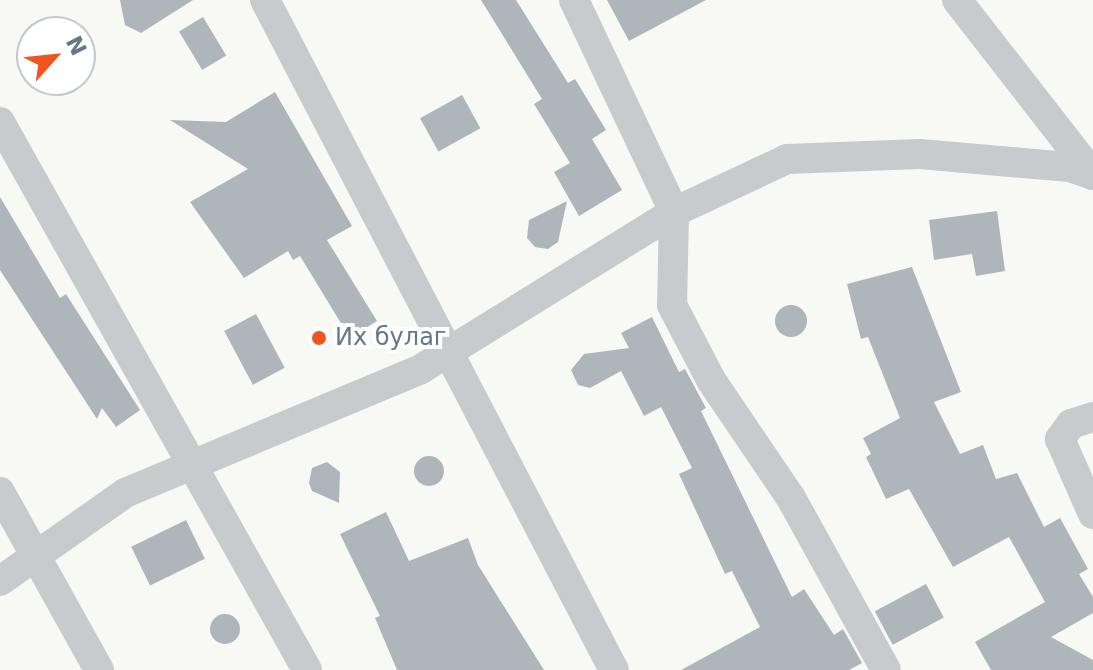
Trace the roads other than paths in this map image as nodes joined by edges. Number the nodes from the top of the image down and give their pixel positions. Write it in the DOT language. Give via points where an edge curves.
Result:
graph roads {
  1 [pos="265,0"];
  2 [pos="574,0"];
  3 [pos="957,0"];
  4 [pos="0,122"];
  5 [pos="1093,175"];
  6 [pos="674,212"];
  7 [pos="450,352"];
  8 [pos="1093,417"];
  9 [pos="190,466"];
  10 [pos="0,492"];
  11 [pos="1093,514"];
  12 [pos="38,554"];
  13 [pos="0,581"];
  14 [pos="99,670"];
  15 [pos="307,670"];
  16 [pos="614,670"];
  17 [pos="886,670"];
  1 -- 7 [label="street"];
  2 -- 6 [label="street"];
  3 -- 5 [label="street"];
  4 -- 9 [label="street"];
  5 -- 6 [label="street" via="1070,167 920,154 787,159"];
  6 -- 7 [label="street"];
  6 -- 17 [label="street" via="672,305 711,380 791,498"];
  7 -- 9 [label="street"];
  7 -- 16 [label="street"];
  8 -- 11 [label="street" via="1071,424 1060,439"];
  9 -- 12 [label="street" via="125,493"];
  9 -- 15 [label="street"];
  10 -- 12 [label="street"];
  12 -- 13 [label="street"];
  12 -- 14 [label="street"];
}
